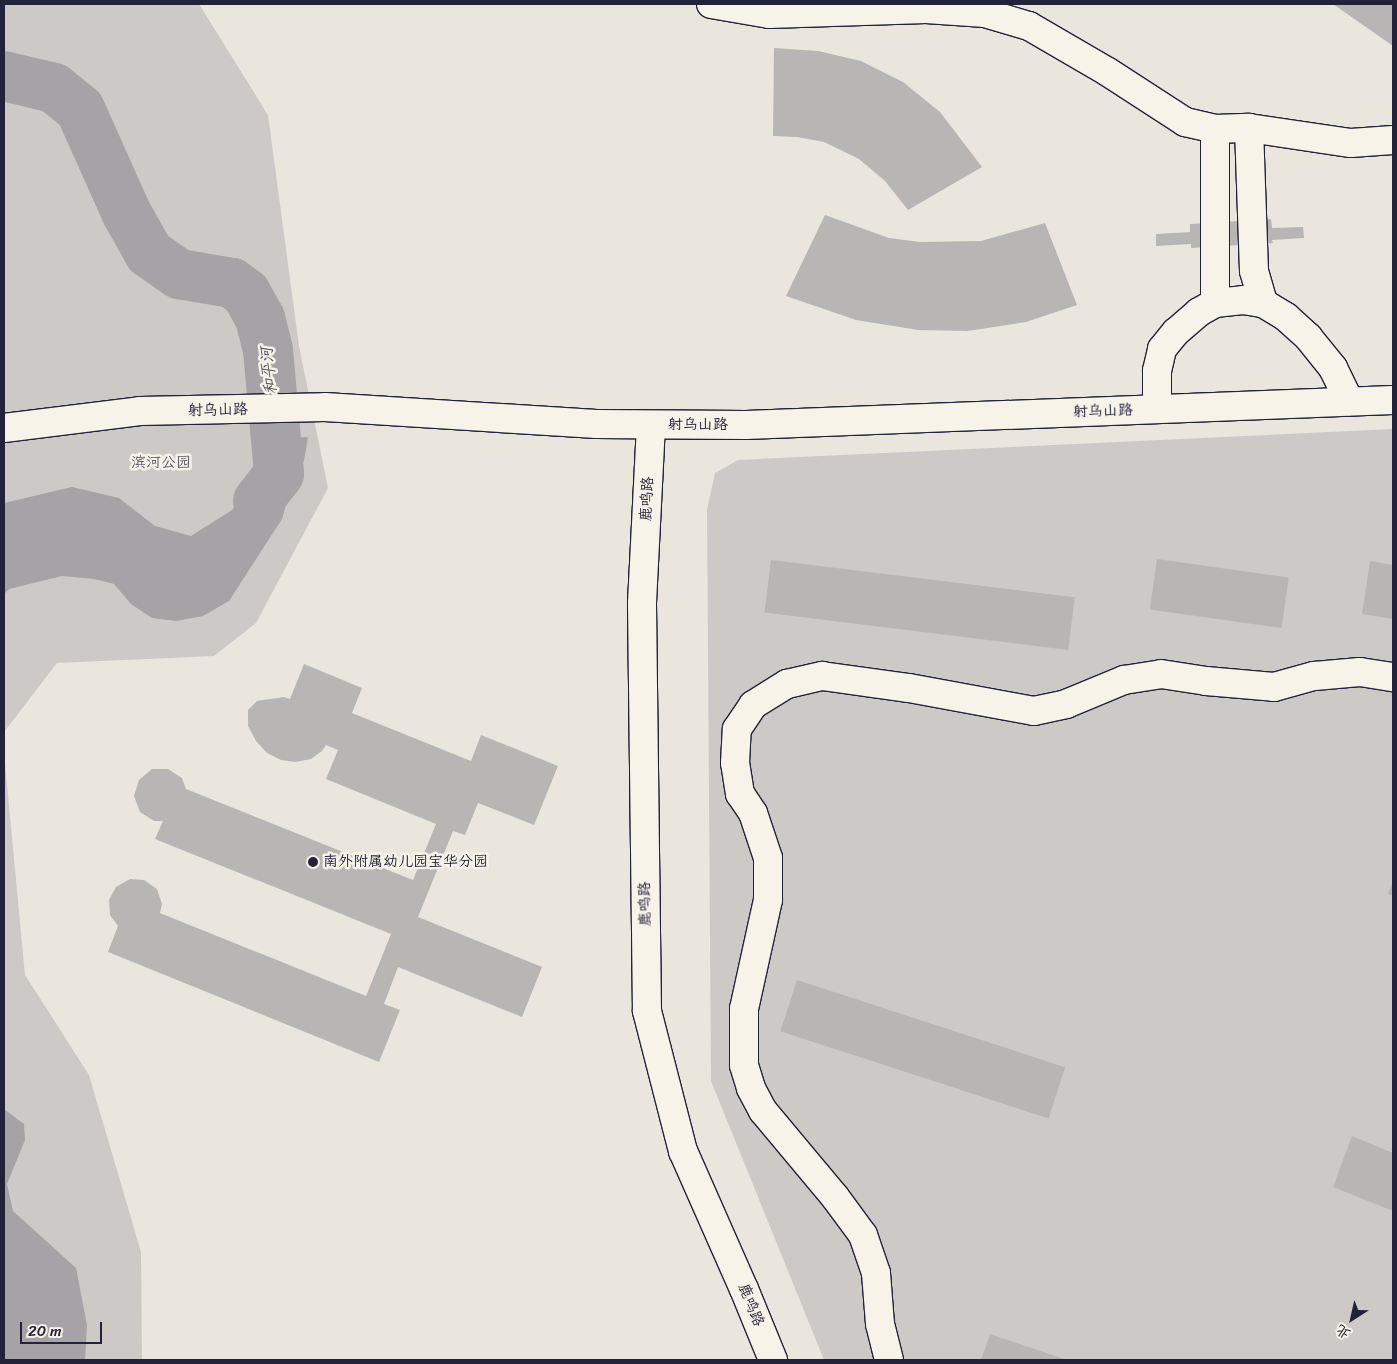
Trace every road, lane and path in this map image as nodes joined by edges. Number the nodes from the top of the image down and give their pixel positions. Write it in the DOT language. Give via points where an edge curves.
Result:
graph roads {
  1 [pos="710,4"];
  2 [pos="1249,128"];
  3 [pos="1214,129"];
  4 [pos="1393,140"];
  5 [pos="1215,303"];
  6 [pos="1262,303"];
  7 [pos="1393,400"];
  8 [pos="1348,401"];
  9 [pos="1157,409"];
  10 [pos="652,424"];
  11 [pos="4,428"];
  12 [pos="1393,677"];
  13 [pos="772,1360"];
  14 [pos="889,1360"];
  1 -- 3 [label="street" via="769,14 926,9 985,13 1030,26 1185,122"];
  2 -- 3 [label="street"];
  2 -- 4 [label="street" via="1351,143"];
  2 -- 6 [label="street" via="1254,271"];
  3 -- 5 [label="street"];
  5 -- 6 [label="street" via="1243,300"];
  5 -- 9 [label="street" via="1188,322 1162,349 1157,371"];
  6 -- 8 [label="street" via="1286,317 1308,337 1333,368"];
  7 -- 8 [label="street, 射乌山路"];
  8 -- 9 [label="street, 射乌山路"];
  9 -- 10 [label="street, 射乌山路" via="746,425"];
  10 -- 11 [label="street, 射乌山路" via="596,424 325,407 140,411"];
  10 -- 13 [label="street, 鹿鸣路" via="642,604 647,1011 683,1150"];
  12 -- 14 [label="street" via="1360,672 1314,676 1274,687 1161,674 1124,680 1066,704 1034,711 822,676 787,684 753,705 737,729 735,763 740,794 753,813 768,858 768,900 744,1009 744,1065 763,1111 863,1235 876,1273 880,1324"];
}
